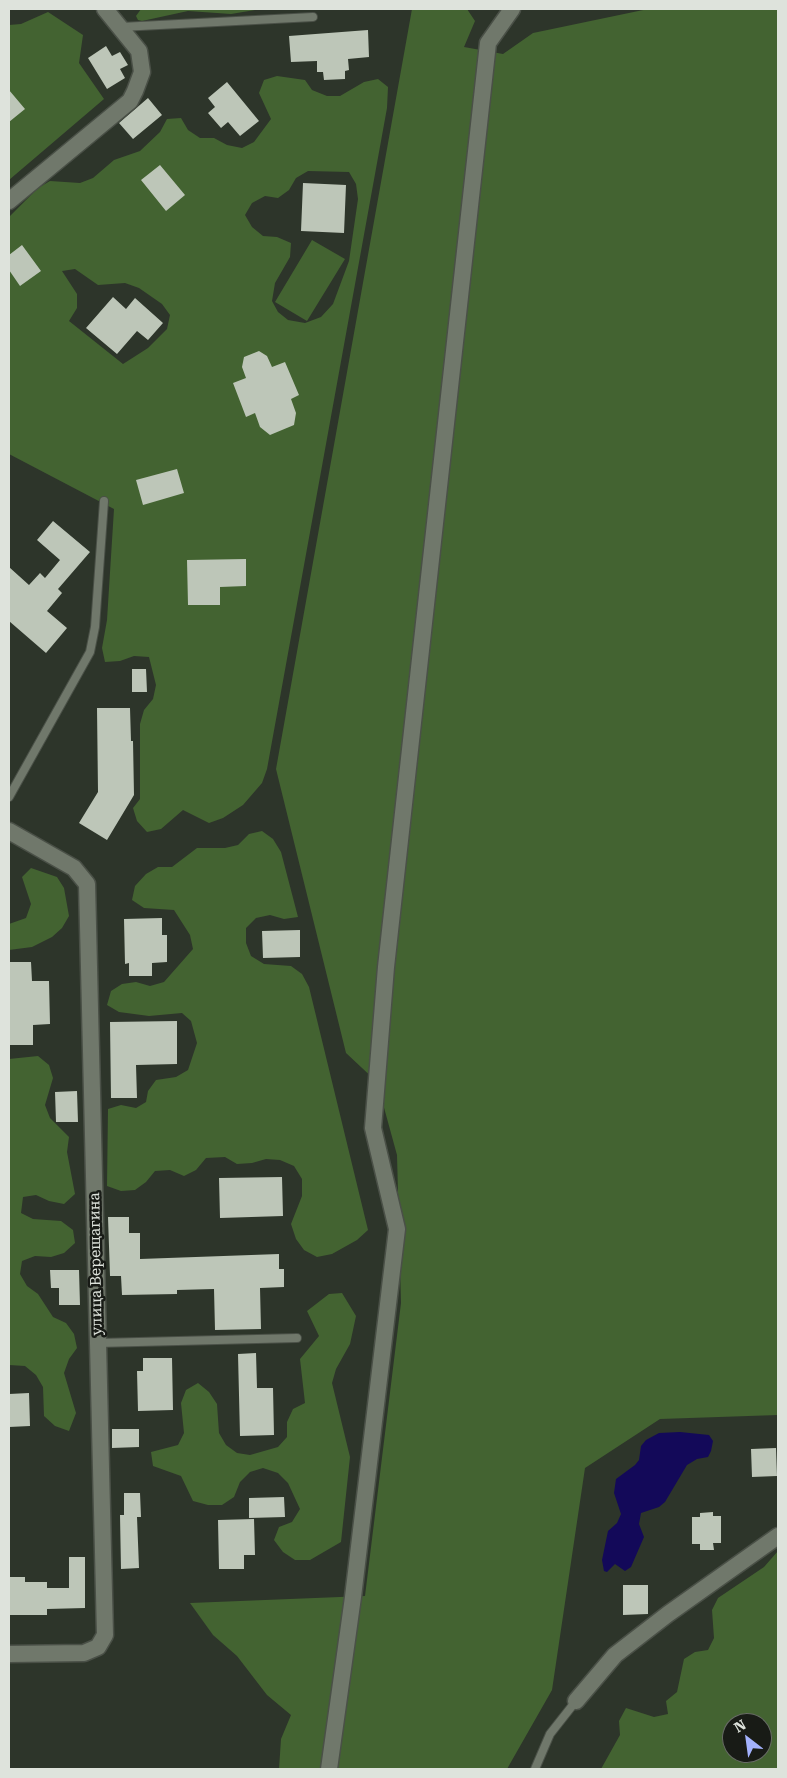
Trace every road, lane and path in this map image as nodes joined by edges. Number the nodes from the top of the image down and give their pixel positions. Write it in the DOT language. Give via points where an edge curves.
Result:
graph roads {
  1 [pos="105,9"];
  2 [pos="512,9"];
  3 [pos="313,17"];
  4 [pos="121,27"];
  5 [pos="9,201"];
  6 [pos="104,501"];
  7 [pos="9,797"];
  8 [pos="9,831"];
  9 [pos="297,1338"];
  10 [pos="98,1343"];
  11 [pos="778,1536"];
  12 [pos="9,1654"];
  13 [pos="576,1701"];
  14 [pos="329,1769"];
  15 [pos="535,1769"];
  1 -- 4 [label="street"];
  2 -- 14 [label="street" via="488,43 387,958 373,1128 397,1230"];
  3 -- 4 [label="lane"];
  4 -- 5 [label="street" via="139,51 142,63 140,81 130,101"];
  6 -- 7 [label="lane" via="95,627 90,652"];
  8 -- 10 [label="street, улица Верещагина" via="74,868 87,884"];
  9 -- 10 [label="lane"];
  10 -- 12 [label="street, улица Верещагина" via="105,1635 98,1648 84,1653"];
  11 -- 13 [label="street" via="615,1655"];
  13 -- 15 [label="lane" via="550,1734"];
}
